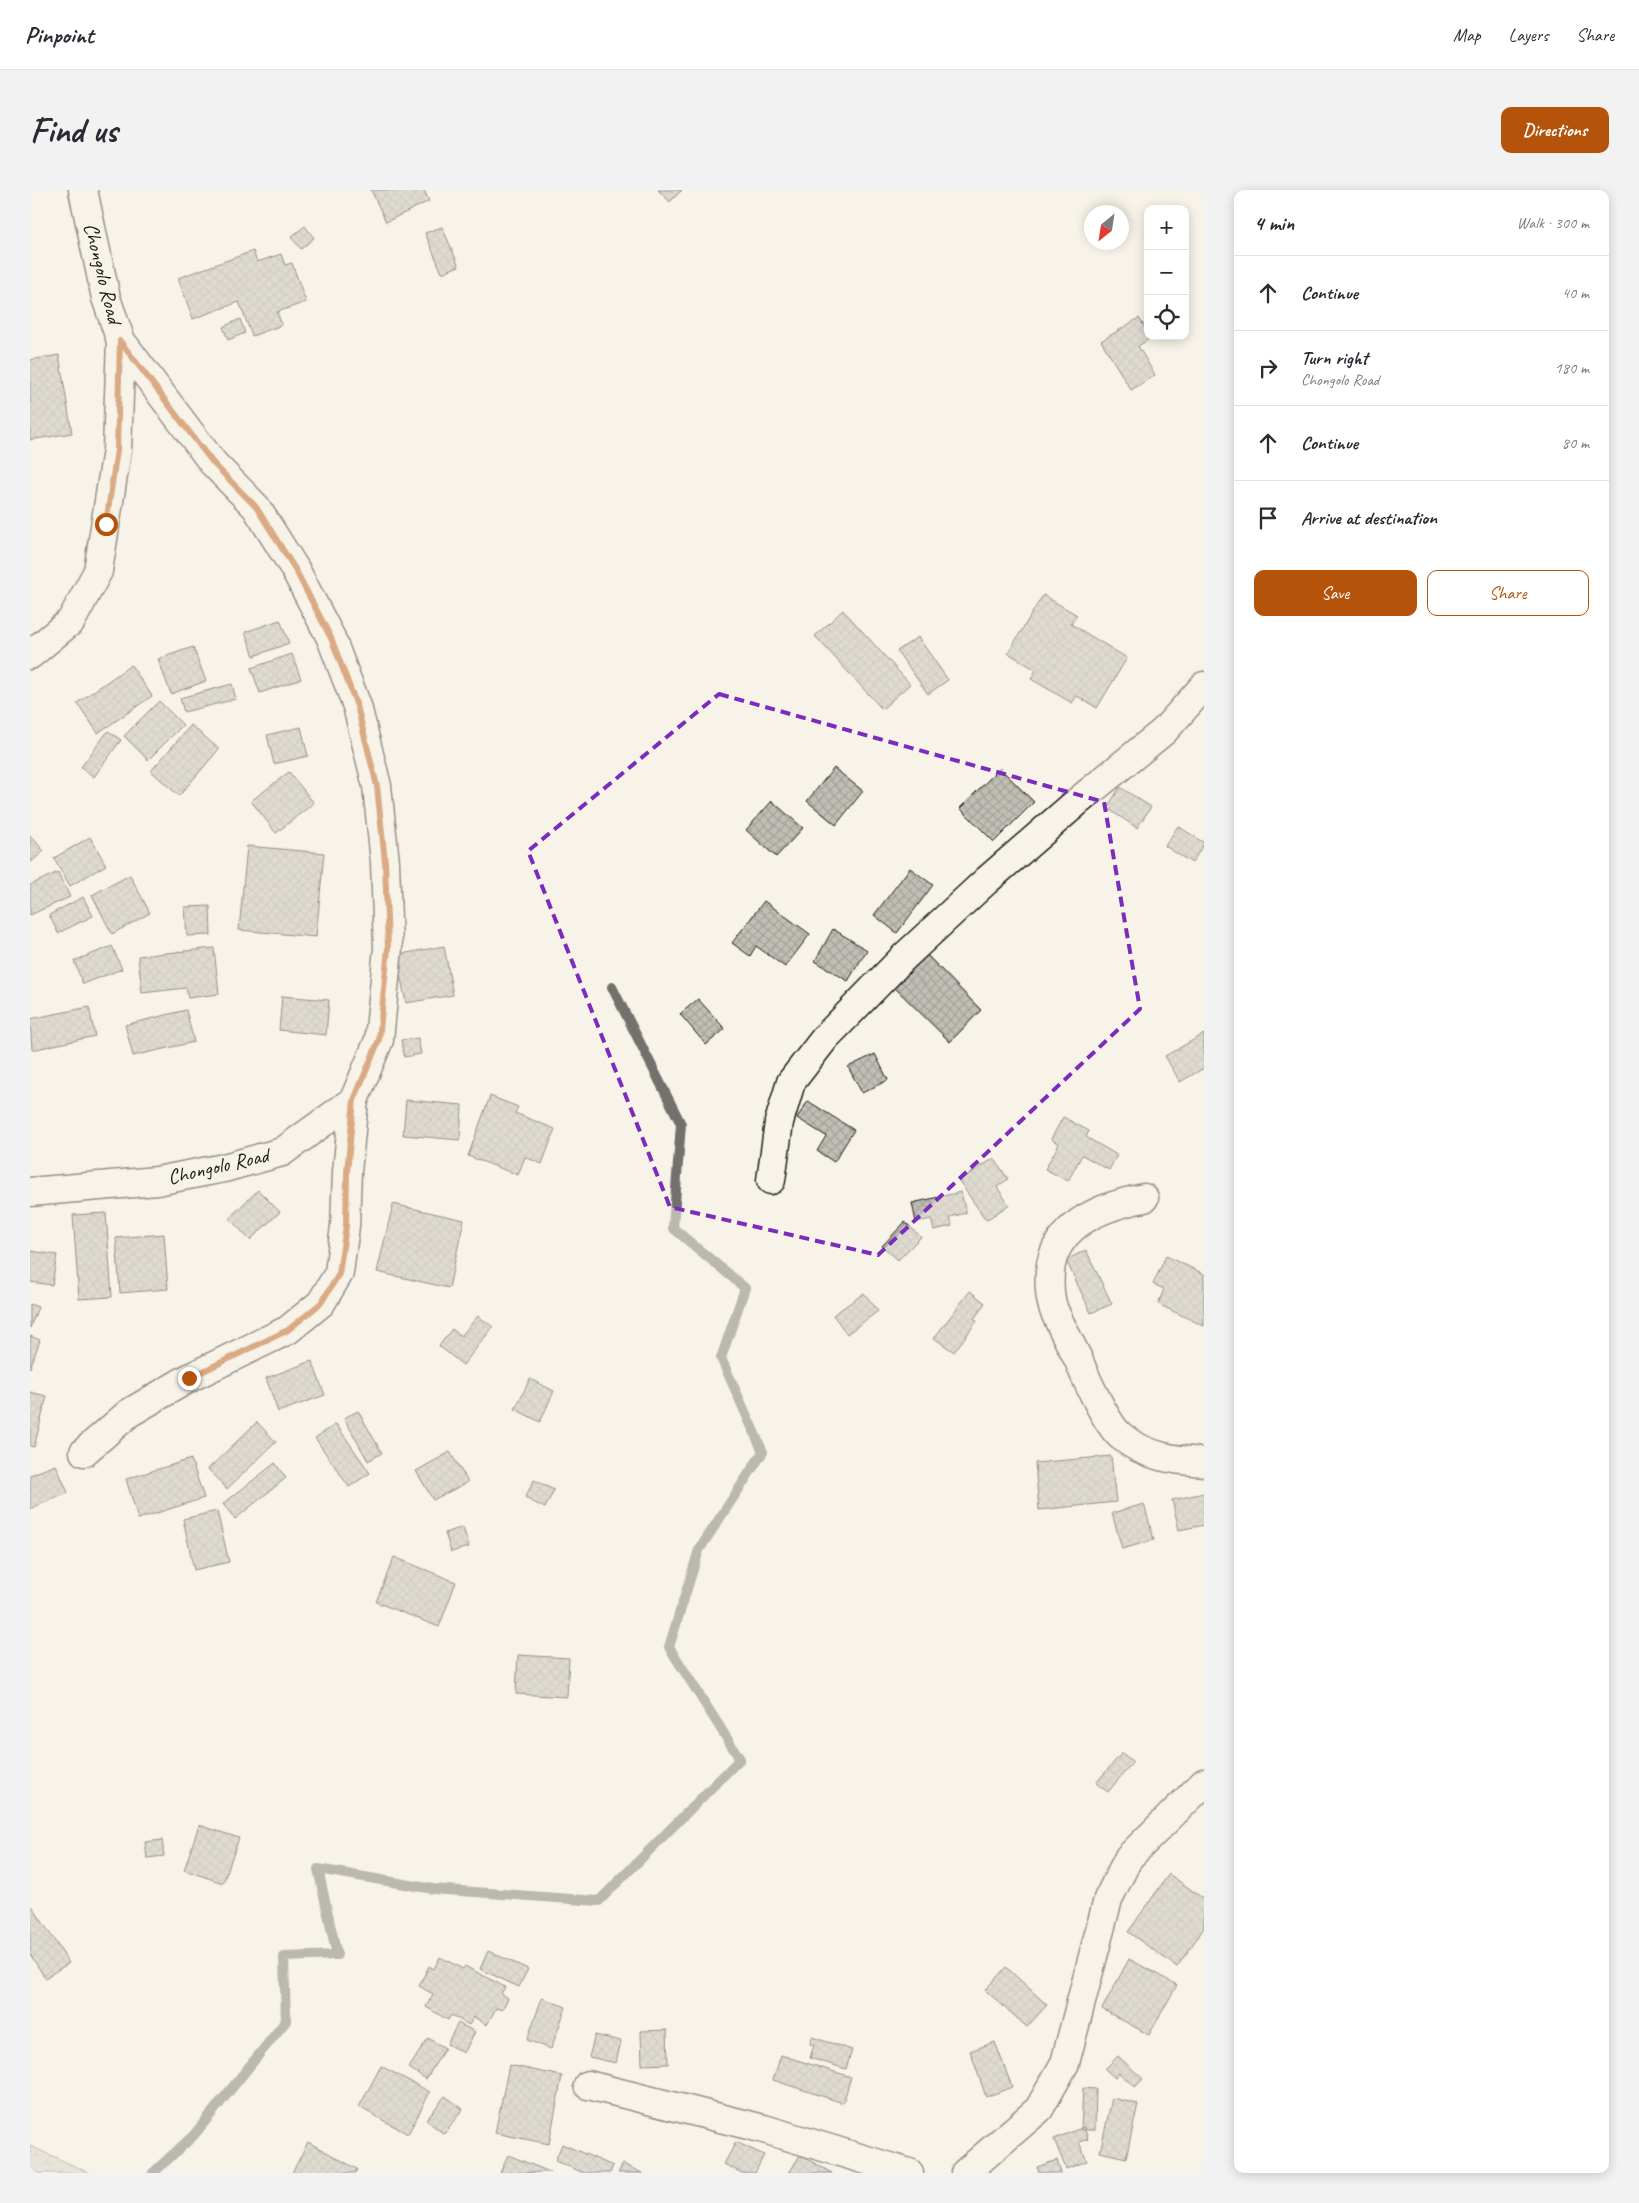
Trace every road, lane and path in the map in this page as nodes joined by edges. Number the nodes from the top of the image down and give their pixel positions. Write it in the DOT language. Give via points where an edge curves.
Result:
graph roads {
  1 [pos="83,190"];
  2 [pos="120,341"];
  3 [pos="30,655"];
  4 [pos="1204,686"];
  5 [pos="354,1100"];
  6 [pos="771,1180"];
  7 [pos="30,1192"];
  8 [pos="1144,1198"];
  9 [pos="84,1452"];
  10 [pos="1204,1462"];
  11 [pos="1204,1783"];
  12 [pos="588,2085"];
  13 [pos="909,2173"];
  14 [pos="965,2173"];
  1 -- 2 [label="street, Chongolo Road" via="106,298"];
  2 -- 3 [label="street" via="117,450 98,571 71,621"];
  2 -- 5 [label="street, Chongolo Road" via="213,463 256,507 295,569 331,638 357,706 377,786 385,862 388,948 379,1040"];
  4 -- 6 [label="street" via="1164,731 986,881 904,957 825,1038 791,1082 779,1122"];
  5 -- 7 [label="street, Chongolo Road" via="282,1152 224,1168 157,1180"];
  5 -- 9 [label="street" via="346,1226 339,1274 321,1303 288,1330 189,1378 129,1413"];
  8 -- 10 [label="street" via="1116,1204 1070,1229 1058,1244 1051,1261 1049,1282 1053,1308 1084,1374 1120,1436 1138,1448 1167,1460"];
  11 -- 14 [label="street" via="1129,1857 1108,1899 1065,2063 1038,2109"];
  12 -- 13 [label="street" via="764,2129"];
}
